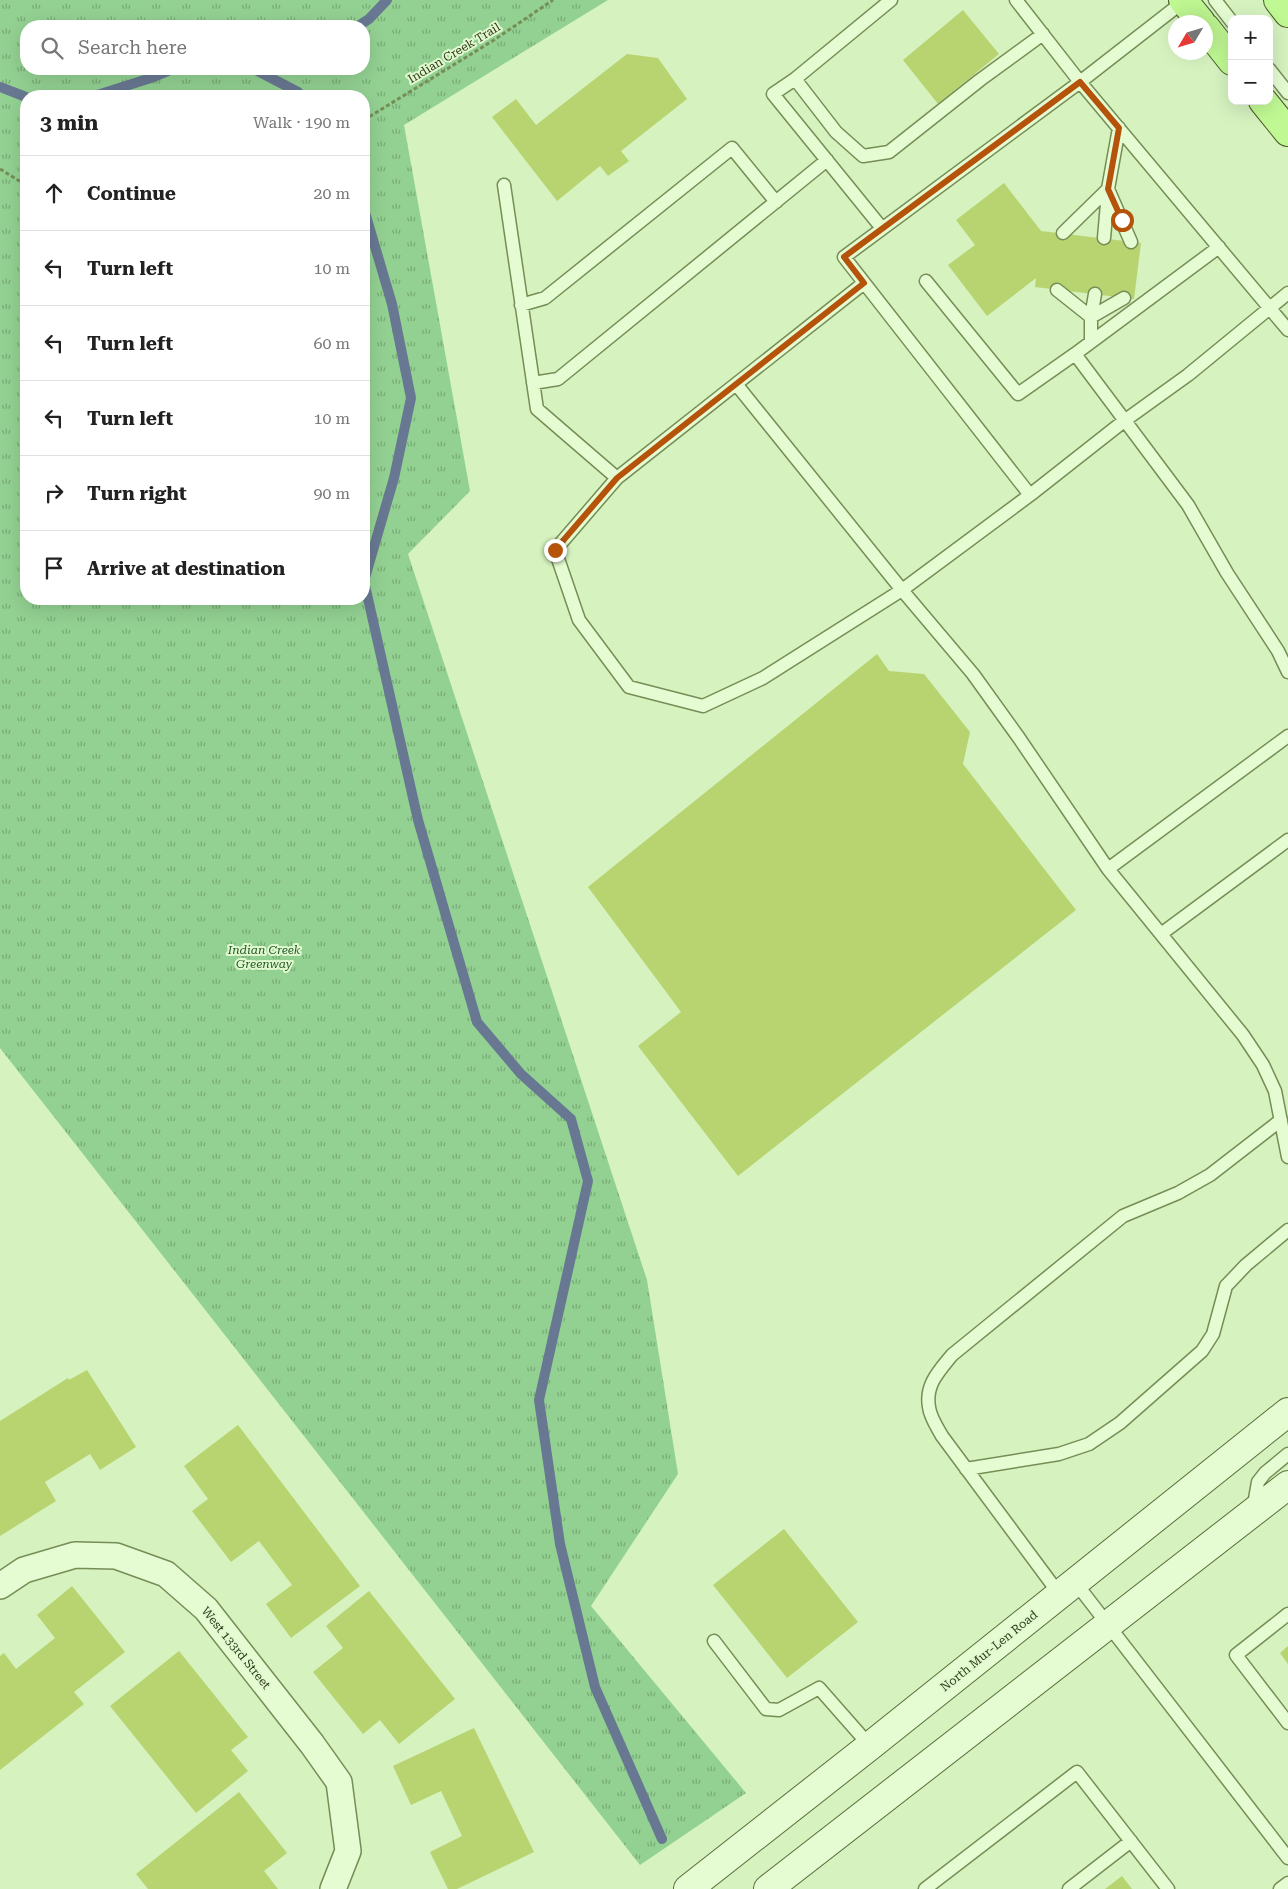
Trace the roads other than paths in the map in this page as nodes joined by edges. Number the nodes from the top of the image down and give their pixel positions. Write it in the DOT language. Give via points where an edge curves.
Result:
graph roads {
  1 [pos="891,0"];
  2 [pos="1016,0"];
  3 [pos="1184,0"];
  4 [pos="1215,0"];
  5 [pos="1278,0"];
  6 [pos="1288,13"];
  7 [pos="1196,15"];
  8 [pos="1228,17"];
  9 [pos="1043,34"];
  10 [pos="1213,37"];
  11 [pos="1231,60"];
  12 [pos="1273,74"];
  13 [pos="795,79"];
  14 [pos="1080,82"];
  15 [pos="1288,93"];
  16 [pos="1266,105"];
  17 [pos="1119,128"];
  18 [pos="1288,132"];
  19 [pos="827,160"];
  20 [pos="504,185"];
  21 [pos="1108,189"];
  22 [pos="776,202"];
  23 [pos="881,227"];
  24 [pos="1063,233"];
  25 [pos="1104,238"];
  26 [pos="1132,242"];
  27 [pos="1219,246"];
  28 [pos="926,281"];
  29 [pos="864,283"];
  30 [pos="1056,290"];
  31 [pos="1288,293"];
  32 [pos="1095,294"];
  33 [pos="1124,298"];
  34 [pos="521,305"];
  35 [pos="1270,307"];
  36 [pos="1091,317"];
  37 [pos="1288,330"];
  38 [pos="1092,342"];
  39 [pos="1075,354"];
  40 [pos="533,383"];
  41 [pos="736,384"];
  42 [pos="1124,421"];
  43 [pos="617,478"];
  44 [pos="1030,495"];
  45 [pos="902,590"];
  46 [pos="1288,672"];
  47 [pos="1288,736"];
  48 [pos="1288,840"];
  49 [pos="1108,869"];
  50 [pos="1161,934"];
  51 [pos="1280,1120"];
  52 [pos="1288,1157"];
  53 [pos="1288,1230"];
  54 [pos="1288,1412"];
  55 [pos="1288,1454"];
  56 [pos="966,1469"];
  57 [pos="1288,1485"];
  58 [pos="1253,1513"];
  59 [pos="0,1586"];
  60 [pos="1068,1588"];
  61 [pos="1288,1614"];
  62 [pos="1107,1625"];
  63 [pos="714,1641"];
  64 [pos="1288,1723"];
  65 [pos="870,1746"];
  66 [pos="1131,1842"];
  67 [pos="1288,1858"];
  68 [pos="1288,1883"];
  69 [pos="333,1889"];
  70 [pos="688,1889"];
  71 [pos="768,1889"];
  72 [pos="925,1889"];
  73 [pos="1069,1889"];
  74 [pos="1168,1889"];
  75 [pos="1280,1889"];
  1 -- 13 [label="lane"];
  2 -- 9 [label="lane"];
  3 -- 7 [label="main road"];
  3 -- 14 [label="lane"];
  4 -- 8 [label="lane"];
  5 -- 6 [label="main road"];
  9 -- 13 [label="lane" via="889,152 863,156 836,132"];
  9 -- 14 [label="lane"];
  10 -- 11 [label="main road"];
  12 -- 15 [label="lane"];
  13 -- 19 [label="lane" via="773,94"];
  14 -- 17 [label="lane"];
  14 -- 23 [label="lane"];
  16 -- 18 [label="main road"];
  17 -- 21 [label="lane"];
  17 -- 27 [label="lane"];
  19 -- 22 [label="lane"];
  19 -- 23 [label="lane"];
  20 -- 34 [label="lane"];
  21 -- 24 [label="lane"];
  21 -- 25 [label="lane"];
  21 -- 26 [label="lane"];
  22 -- 34 [label="lane" via="732,148 544,298"];
  22 -- 40 [label="lane" via="558,379"];
  23 -- 29 [label="lane" via="844,257"];
  27 -- 35 [label="lane"];
  27 -- 38 [label="lane"];
  28 -- 39 [label="lane" via="1018,394"];
  29 -- 41 [label="lane"];
  29 -- 44 [label="lane"];
  30 -- 36 [label="lane"];
  31 -- 35 [label="lane"];
  32 -- 36 [label="lane"];
  33 -- 36 [label="lane"];
  34 -- 40 [label="lane"];
  35 -- 37 [label="lane"];
  35 -- 42 [label="lane" via="1188,375"];
  36 -- 38 [label="lane"];
  38 -- 39 [label="lane"];
  39 -- 42 [label="lane"];
  40 -- 43 [label="lane" via="537,409"];
  41 -- 43 [label="lane"];
  41 -- 45 [label="lane"];
  42 -- 44 [label="lane"];
  42 -- 46 [label="lane" via="1188,506"];
  43 -- 45 [label="lane" via="555,550 579,620 629,687 703,706 762,678"];
  44 -- 45 [label="lane"];
  45 -- 49 [label="lane" via="973,674"];
  47 -- 49 [label="lane"];
  48 -- 50 [label="lane"];
  49 -- 50 [label="lane"];
  50 -- 51 [label="lane" via="1243,1035 1263,1065 1275,1091"];
  51 -- 52 [label="lane"];
  51 -- 56 [label="lane" via="1210,1175 1178,1193 1123,1216 952,1355 933,1378 928,1408 942,1436"];
  53 -- 56 [label="lane" via="1226,1286 1213,1334 1202,1351 1120,1424 1089,1444 1059,1454"];
  54 -- 60 [label="main road, North Mur-Len Road"];
  55 -- 58 [label="lane" via="1258,1482"];
  56 -- 60 [label="lane"];
  57 -- 58 [label="main road"];
  58 -- 62 [label="main road"];
  59 -- 69 [label="street, West 133rd Street" via="24,1570 75,1554 116,1556 166,1574 206,1609 339,1782 348,1851"];
  60 -- 62 [label="lane"];
  60 -- 65 [label="main road, North Mur-Len Road"];
  61 -- 64 [label="lane" via="1236,1655"];
  62 -- 67 [label="lane"];
  62 -- 71 [label="main road"];
  63 -- 65 [label="lane" via="766,1709 779,1710 819,1688"];
  65 -- 70 [label="main road, North Mur-Len Road"];
  66 -- 72 [label="lane" via="1077,1772"];
  66 -- 73 [label="lane"];
  66 -- 74 [label="lane"];
  68 -- 75 [label="lane"];
}
